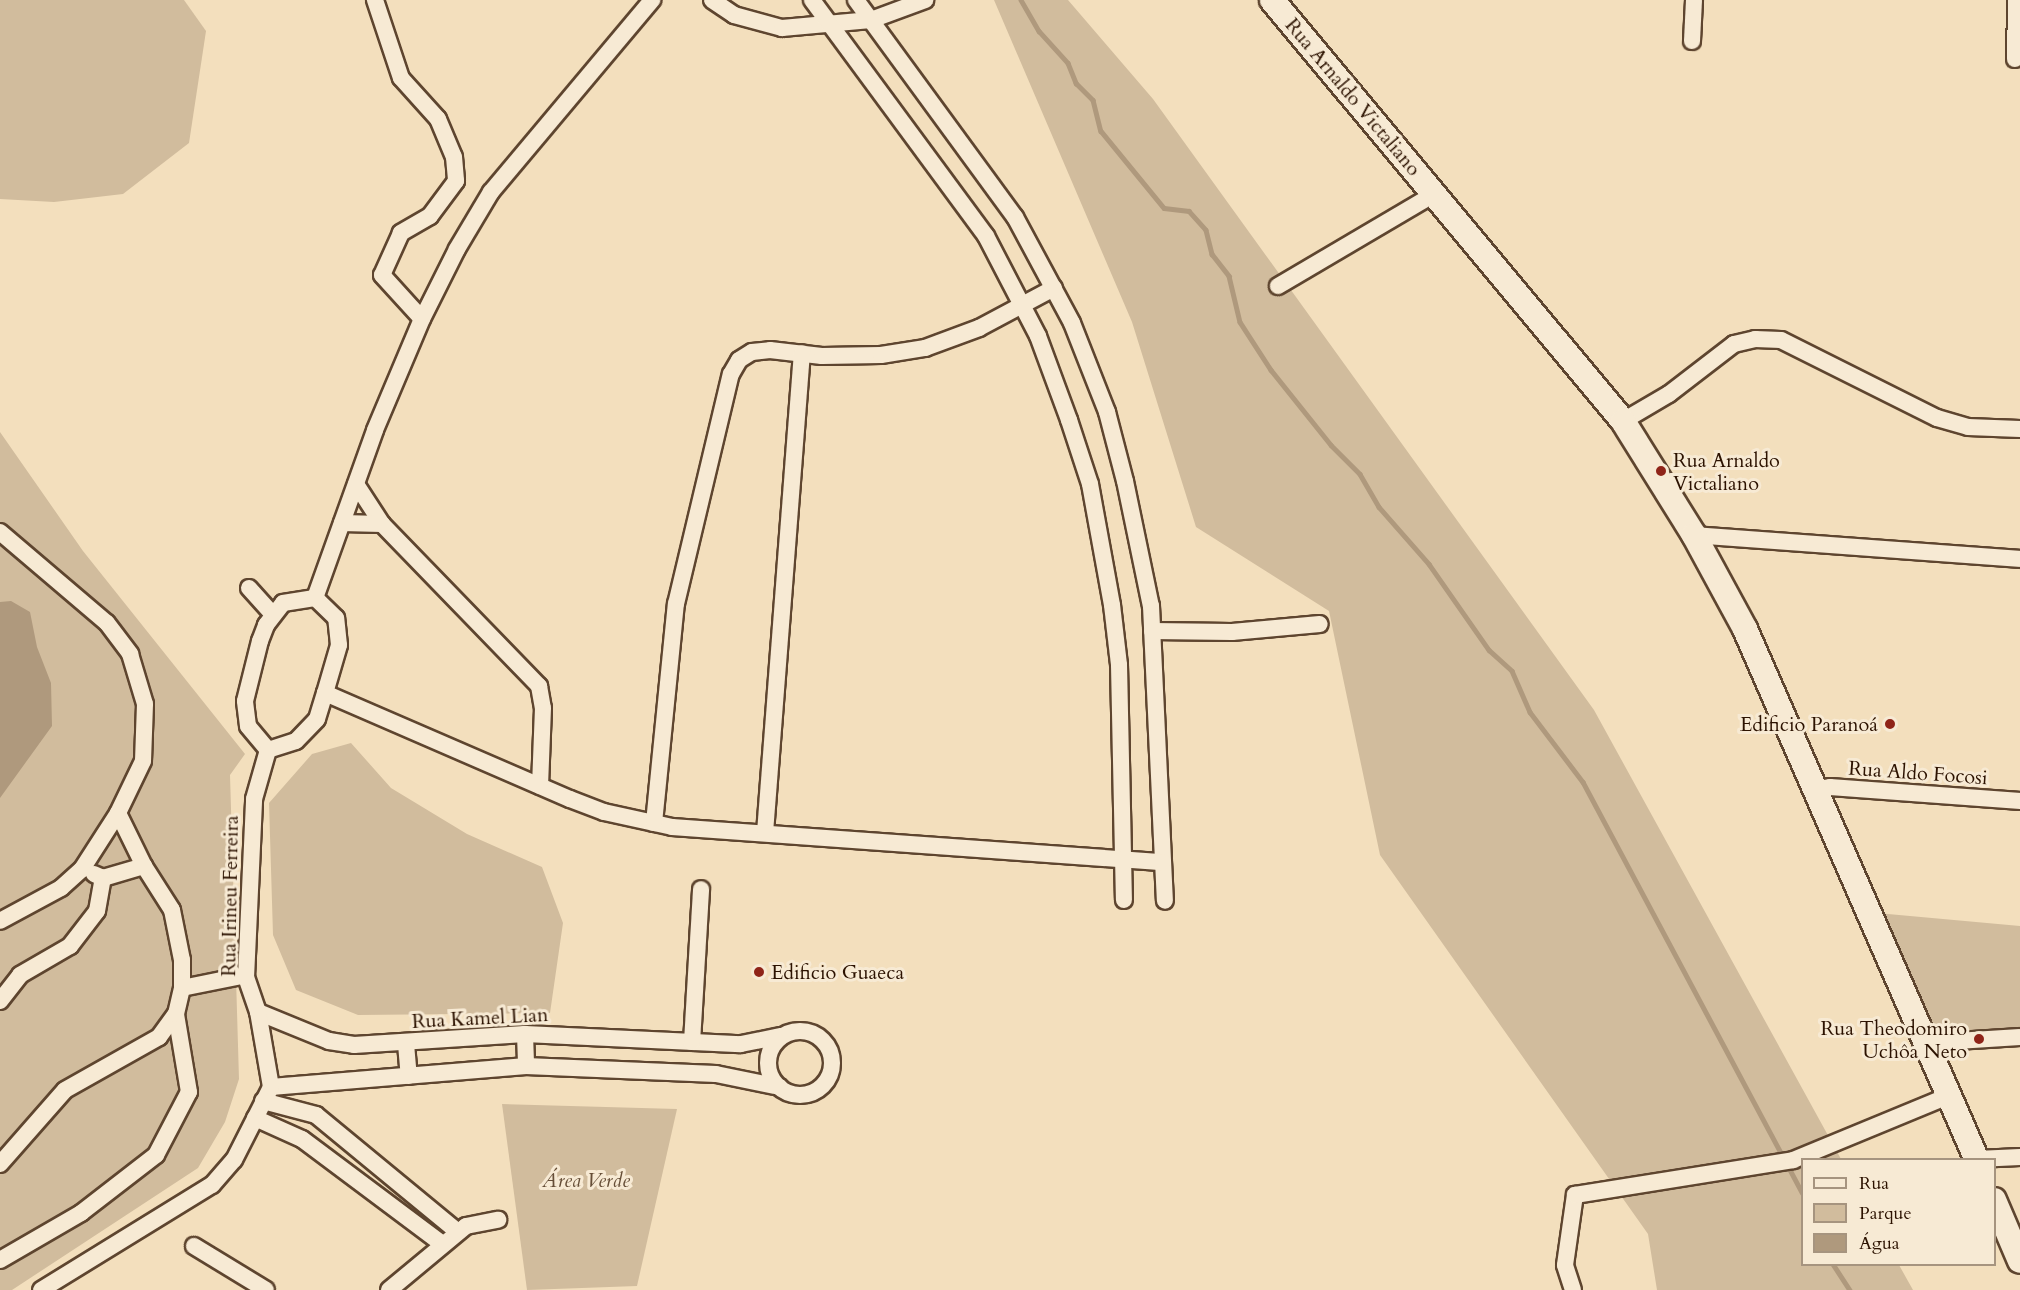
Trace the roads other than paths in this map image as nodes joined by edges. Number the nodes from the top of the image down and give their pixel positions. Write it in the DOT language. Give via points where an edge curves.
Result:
graph roads {
  1 [pos="375,0"];
  2 [pos="651,0"];
  3 [pos="712,0"];
  4 [pos="812,0"];
  5 [pos="856,0"];
  6 [pos="925,0"];
  7 [pos="1272,0"];
  8 [pos="1694,0"];
  9 [pos="2013,1"];
  10 [pos="871,20"];
  11 [pos="829,26"];
  12 [pos="1692,41"];
  13 [pos="2015,58"];
  14 [pos="1434,194"];
  15 [pos="1278,286"];
  16 [pos="1054,288"];
  17 [pos="1022,304"];
  18 [pos="422,319"];
  19 [pos="802,353"];
  20 [pos="1623,421"];
  21 [pos="2020,429"];
  22 [pos="356,484"];
  23 [pos="342,523"];
  24 [pos="382,524"];
  25 [pos="0,532"];
  26 [pos="1694,535"];
  27 [pos="2020,559"];
  28 [pos="249,588"];
  29 [pos="315,598"];
  30 [pos="273,615"];
  31 [pos="1320,624"];
  32 [pos="1152,631"];
  33 [pos="325,693"];
  34 [pos="268,750"];
  35 [pos="540,786"];
  36 [pos="1813,790"];
  37 [pos="2020,801"];
  38 [pos="118,813"];
  39 [pos="654,823"];
  40 [pos="765,833"];
  41 [pos="1124,860"];
  42 [pos="1163,862"];
  43 [pos="144,866"];
  44 [pos="82,869"];
  45 [pos="103,878"];
  46 [pos="701,889"];
  47 [pos="1124,900"];
  48 [pos="1165,901"];
  49 [pos="0,921"];
  50 [pos="246,975"];
  51 [pos="182,988"];
  52 [pos="0,1001"];
  53 [pos="258,1012"];
  54 [pos="176,1014"];
  55 [pos="525,1034"];
  56 [pos="782,1036"];
  57 [pos="2020,1036"];
  58 [pos="692,1042"];
  59 [pos="1925,1043"];
  60 [pos="406,1044"];
  61 [pos="526,1066"];
  62 [pos="409,1076"];
  63 [pos="780,1087"];
  64 [pos="267,1094"];
  65 [pos="1948,1096"];
  66 [pos="255,1118"];
  67 [pos="357,1149"];
  68 [pos="2020,1157"];
  69 [pos="1977,1158"];
  70 [pos="1996,1158"];
  71 [pos="331,1163"];
  72 [pos="0,1164"];
  73 [pos="1996,1202"];
  74 [pos="498,1220"];
  75 [pos="458,1232"];
  76 [pos="441,1243"];
  77 [pos="194,1246"];
  78 [pos="0,1260"];
  79 [pos="2020,1261"];
  80 [pos="41,1290"];
  81 [pos="266,1290"];
  82 [pos="389,1290"];
  83 [pos="1573,1290"];
  1 -- 18 [label="street" via="401,78 438,119 454,157 456,181 430,216 401,232 382,275"];
  2 -- 18 [label="street" via="491,192"];
  3 -- 11 [label="street" via="734,15 782,28"];
  4 -- 11 [label="street"];
  5 -- 10 [label="street"];
  6 -- 10 [label="street"];
  7 -- 14 [label="street, Rua Arnaldo Victaliano"];
  8 -- 12 [label="street"];
  9 -- 13 [label="street"];
  10 -- 11 [label="street"];
  10 -- 16 [label="street" via="1015,217"];
  11 -- 17 [label="street" via="986,236"];
  14 -- 15 [label="street"];
  14 -- 20 [label="street, Rua Arnaldo Victaliano"];
  16 -- 17 [label="street"];
  16 -- 32 [label="street" via="1107,412 1140,547"];
  17 -- 19 [label="street" via="979,328 925,348 881,355"];
  17 -- 41 [label="street" via="1038,336 1072,431 1104,547 1119,666"];
  18 -- 22 [label="street"];
  19 -- 39 [label="street" via="752,352 739,360 732,374 676,604"];
  19 -- 40 [label="street"];
  20 -- 21 [label="street" via="1670,394 1734,344 1764,339 1781,340 1810,352 1937,418 1968,427"];
  20 -- 26 [label="street, Rua Arnaldo Victaliano"];
  22 -- 23 [label="street"];
  22 -- 24 [label="street"];
  23 -- 24 [label="street"];
  23 -- 29 [label="street"];
  24 -- 35 [label="street" via="539,686 543,708"];
  25 -- 38 [label="street" via="106,623 130,654 145,704 143,761"];
  26 -- 27 [label="street"];
  26 -- 36 [label="street, Rua Arnaldo Victaliano" via="1745,629"];
  28 -- 30 [label="street"];
  29 -- 30 [label="street" via="283,603"];
  29 -- 33 [label="street" via="336,618 339,645"];
  30 -- 34 [label="street" via="260,641 245,701 248,726"];
  31 -- 32 [label="street" via="1232,632"];
  32 -- 42 [label="street"];
  33 -- 34 [label="street" via="316,719 296,741"];
  33 -- 35 [label="street"];
  34 -- 50 [label="street, Rua Irineu Ferreira" via="254,799"];
  35 -- 39 [label="street" via="604,812"];
  36 -- 37 [label="street, Rua Aldo Focosi" via="1830,787"];
  36 -- 59 [label="street, Rua Arnaldo Victaliano"];
  38 -- 43 [label="street"];
  38 -- 44 [label="street"];
  39 -- 40 [label="street"];
  40 -- 41 [label="street"];
  41 -- 42 [label="street"];
  41 -- 47 [label="street"];
  42 -- 48 [label="street"];
  43 -- 45 [label="street"];
  43 -- 51 [label="street" via="172,910 182,960"];
  44 -- 45 [label="street"];
  44 -- 49 [label="street" via="61,888"];
  45 -- 52 [label="street" via="97,911 70,946 20,975"];
  46 -- 58 [label="street"];
  50 -- 51 [label="street"];
  50 -- 53 [label="street, Rua Irineu Ferreira"];
  51 -- 54 [label="street"];
  53 -- 60 [label="street, Rua Kamel Lian" via="329,1041"];
  53 -- 64 [label="street, Rua Irineu Ferreira"];
  54 -- 72 [label="street" via="159,1037 66,1090"];
  54 -- 78 [label="street" via="189,1092 156,1155 81,1213"];
  55 -- 58 [label="street, Rua Kamel Lian"];
  55 -- 60 [label="street, Rua Kamel Lian"];
  55 -- 61 [label="street"];
  56 -- 58 [label="street, Rua Kamel Lian" via="741,1044"];
  56 -- 63 [label="street" via="774,1043 768,1061 773,1080"];
  56 -- 63 [label="street" via="802,1030 813,1033 823,1039 833,1058 828,1080 821,1088 800,1095"];
  57 -- 59 [label="street"];
  59 -- 65 [label="street, Rua Arnaldo Victaliano"];
  60 -- 62 [label="street"];
  61 -- 62 [label="street"];
  61 -- 63 [label="street" via="716,1074"];
  62 -- 64 [label="street"];
  64 -- 66 [label="street"];
  64 -- 67 [label="street" via="306,1110"];
  65 -- 69 [label="street, Rua Arnaldo Victaliano"];
  65 -- 83 [label="street" via="1786,1161 1575,1195 1565,1265"];
  66 -- 71 [label="street" via="302,1139"];
  66 -- 80 [label="street" via="234,1160 212,1185"];
  67 -- 71 [label="street"];
  67 -- 75 [label="street"];
  68 -- 70 [label="street"];
  71 -- 76 [label="street"];
  73 -- 79 [label="street"];
  74 -- 75 [label="street"];
  75 -- 76 [label="street"];
  76 -- 82 [label="street"];
  77 -- 81 [label="street"];
}
